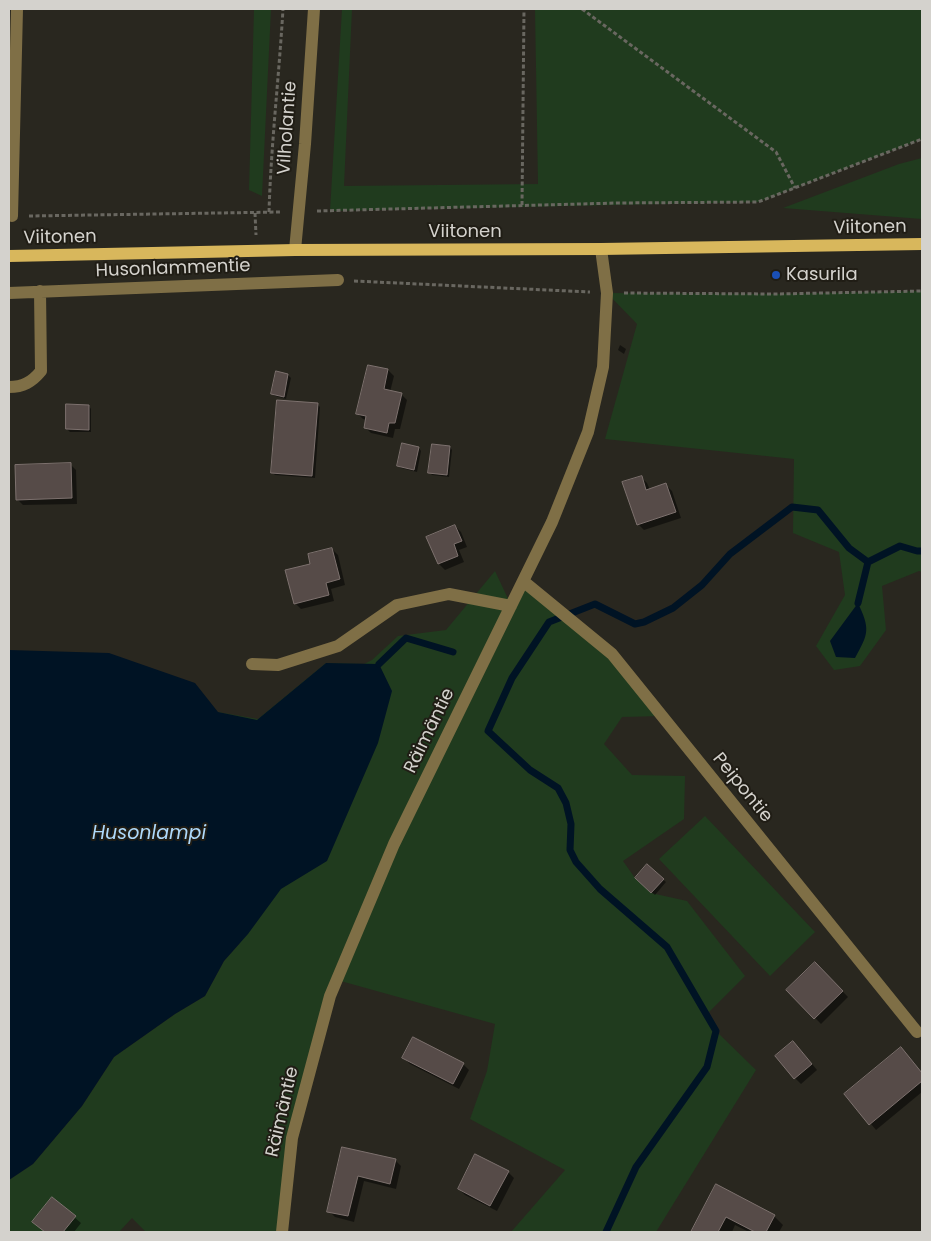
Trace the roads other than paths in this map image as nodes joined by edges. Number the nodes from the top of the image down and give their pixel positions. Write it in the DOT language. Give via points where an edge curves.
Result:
graph roads {
  1 [pos="17,9"];
  2 [pos="314,9"];
  3 [pos="12,216"];
  4 [pos="922,244"];
  5 [pos="601,249"];
  6 [pos="295,250"];
  7 [pos="9,256"];
  8 [pos="338,280"];
  9 [pos="40,291"];
  10 [pos="9,293"];
  11 [pos="9,387"];
  12 [pos="523,581"];
  13 [pos="511,606"];
  14 [pos="252,664"];
  15 [pos="917,1032"];
  16 [pos="282,1232"];
  1 -- 3 [label="street"];
  2 -- 6 [label="street, Vilholantie"];
  4 -- 5 [label="main road, Viitonen"];
  5 -- 6 [label="main road, Viitonen"];
  5 -- 12 [label="street, Räimäntie" via="607,293 603,368 588,432 552,522"];
  6 -- 7 [label="main road, Viitonen"];
  8 -- 9 [label="street, Husonlammentie"];
  9 -- 10 [label="street, Husonlammentie"];
  9 -- 11 [label="street" via="40,372 32,382"];
  12 -- 13 [label="street, Räimäntie"];
  12 -- 15 [label="street, Peipontie" via="612,654"];
  13 -- 14 [label="street" via="449,594 397,605 338,646 278,665"];
  13 -- 16 [label="street, Räimäntie" via="394,844 330,996 292,1138"];
}
